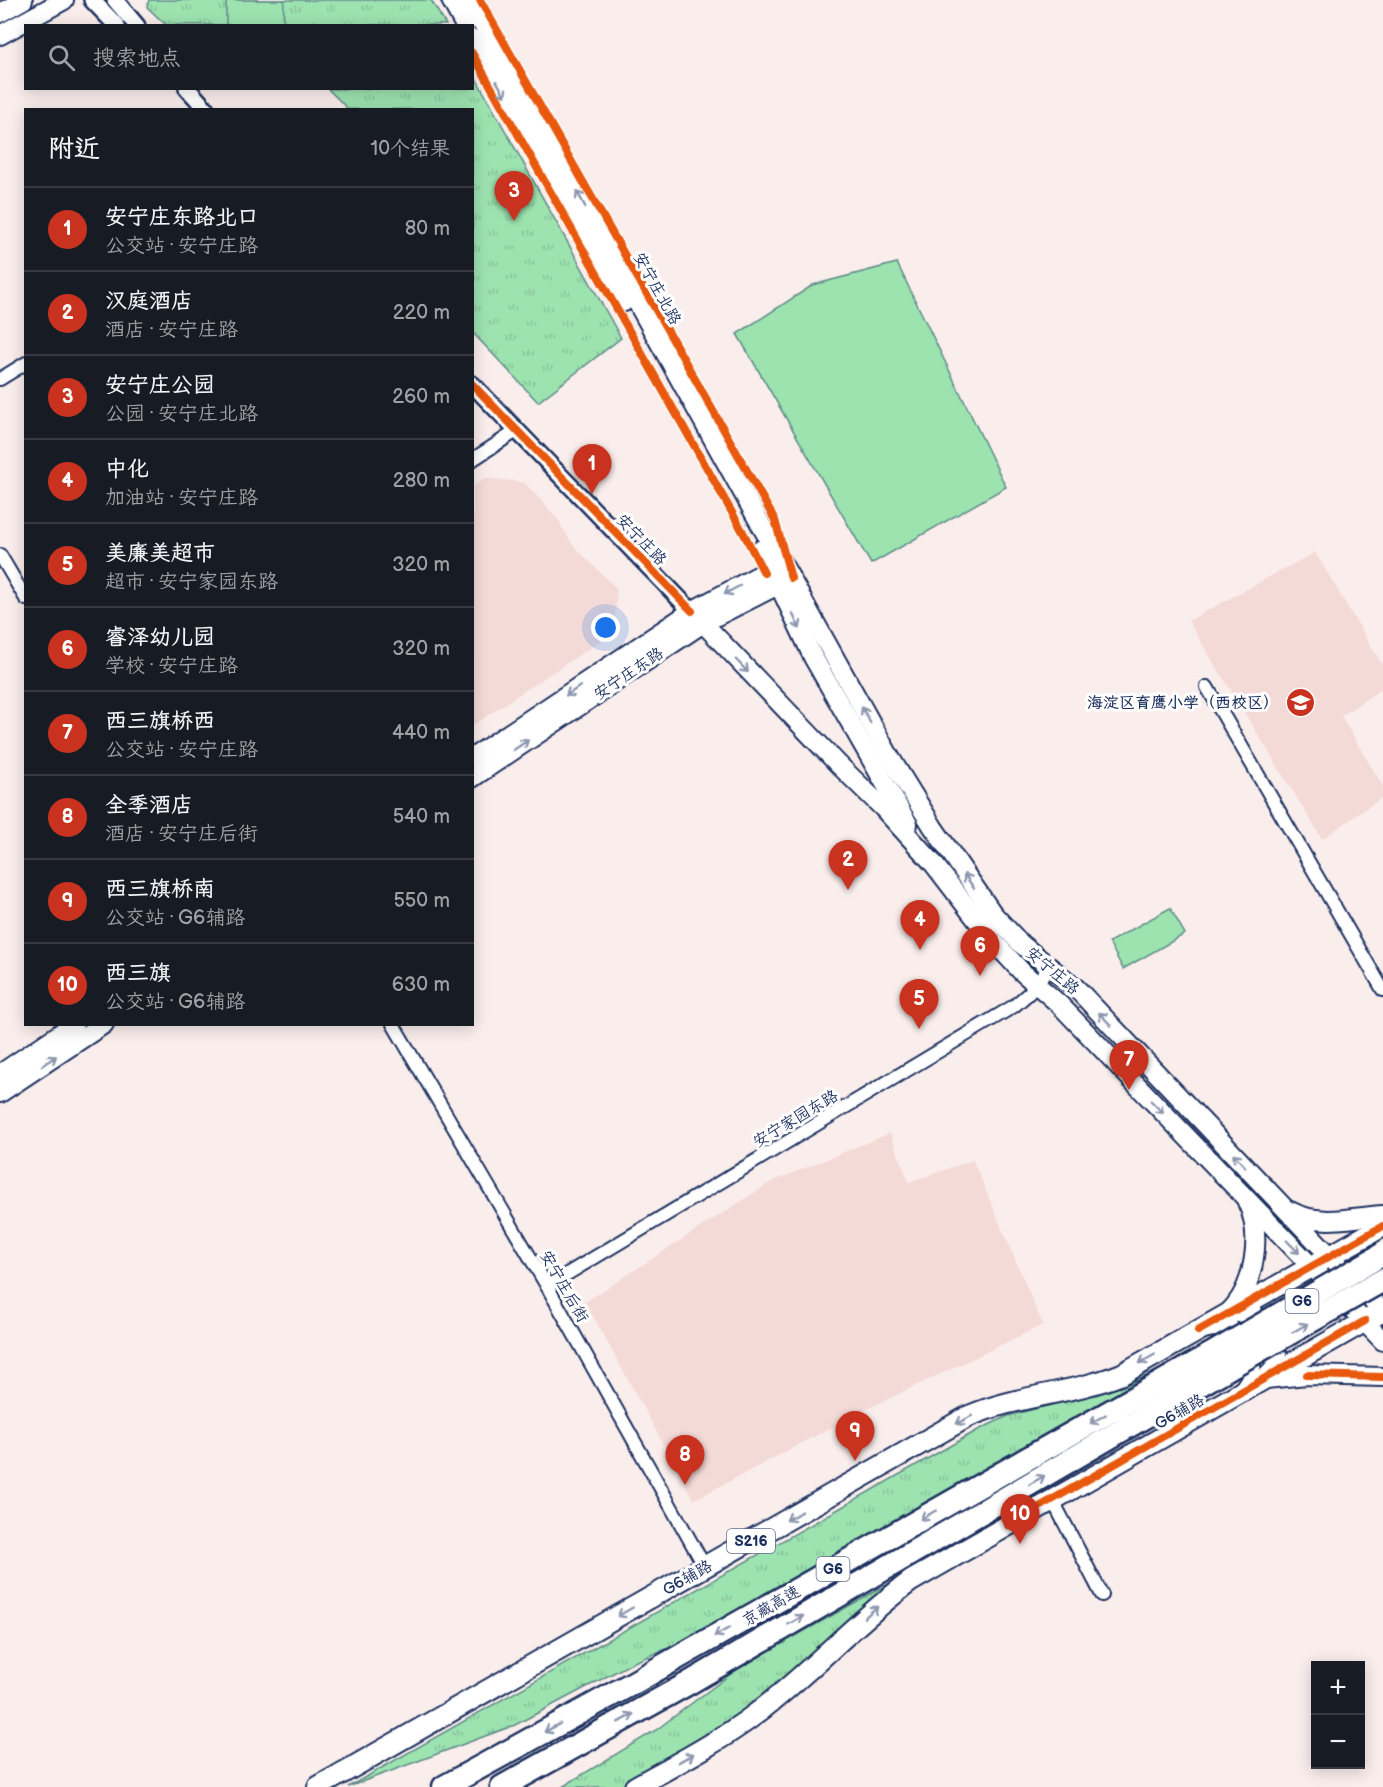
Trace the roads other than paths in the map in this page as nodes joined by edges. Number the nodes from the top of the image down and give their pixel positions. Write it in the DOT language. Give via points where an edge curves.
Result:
graph roads {
  1 [pos="23,0"];
  2 [pos="64,0"];
  3 [pos="92,0"];
  4 [pos="115,0"];
  5 [pos="451,0"];
  6 [pos="469,0"];
  7 [pos="0,13"];
  8 [pos="115,24"];
  9 [pos="135,24"];
  10 [pos="464,24"];
  11 [pos="0,35"];
  12 [pos="474,42"];
  13 [pos="189,90"];
  14 [pos="205,108"];
  15 [pos="24,364"];
  16 [pos="0,379"];
  17 [pos="474,386"];
  18 [pos="518,430"];
  19 [pos="474,459"];
  20 [pos="0,555"];
  21 [pos="781,573"];
  22 [pos="24,596"];
  23 [pos="697,617"];
  24 [pos="1207,687"];
  25 [pos="474,757"];
  26 [pos="474,777"];
  27 [pos="933,864"];
  28 [pos="1050,967"];
  29 [pos="1036,984"];
  30 [pos="1383,990"];
  31 [pos="71,1026"];
  32 [pos="101,1026"];
  33 [pos="394,1026"];
  34 [pos="0,1074"];
  35 [pos="0,1094"];
  36 [pos="1240,1193"];
  37 [pos="1280,1203"];
  38 [pos="1383,1215"];
  39 [pos="1383,1226"];
  40 [pos="1383,1254"];
  41 [pos="1330,1256"];
  42 [pos="1312,1266"];
  43 [pos="1383,1280"];
  44 [pos="547,1286"];
  45 [pos="1383,1312"];
  46 [pos="1223,1316"];
  47 [pos="1365,1321"];
  48 [pos="1198,1330"];
  49 [pos="1383,1341"];
  50 [pos="1226,1358"];
  51 [pos="1383,1377"];
  52 [pos="1253,1385"];
  53 [pos="1052,1499"];
  54 [pos="705,1567"];
  55 [pos="1102,1594"];
  56 [pos="318,1787"];
  57 [pos="444,1787"];
  58 [pos="502,1787"];
  59 [pos="635,1787"];
  1 -- 7 [label="main road"];
  2 -- 11 [label="main road"];
  3 -- 8 [label="street"];
  4 -- 9 [label="street"];
  5 -- 10 [label="main road"];
  21 -- 6 [label="main road, 安宁庄北路, one-way"];
  12 -- 21 [label="main road, one-way"];
  13 -- 14 [label="street"];
  15 -- 16 [label="street"];
  17 -- 18 [label="street, 安宁庄路"];
  18 -- 19 [label="street"];
  18 -- 23 [label="street, 安宁庄路"];
  20 -- 22 [label="street"];
  21 -- 23 [label="main road, 安宁庄东路"];
  21 -- 27 [label="main road, 安宁庄路, one-way" via="818,667"];
  28 -- 21 [label="main road, 安宁庄路, one-way" via="993,914 933,827"];
  23 -- 25 [label="main road, 安宁庄东路, one-way"];
  26 -- 23 [label="main road, 安宁庄东路, one-way"];
  23 -- 27 [label="main road, 安宁庄路, one-way"];
  24 -- 30 [label="street"];
  27 -- 29 [label="main road, 安宁庄路" via="993,941"];
  28 -- 29 [label="street, 安宁家园东路"];
  37 -- 28 [label="main road, 安宁庄路, one-way" via="1076,988"];
  29 -- 36 [label="main road, 安宁庄路, one-way"];
  29 -- 44 [label="street, 安宁家园东路" via="1014,1006"];
  31 -- 34 [label="main road"];
  35 -- 32 [label="main road, one-way"];
  33 -- 44 [label="street, 安宁庄后街"];
  36 -- 42 [label="main road, 安宁庄路, one-way"];
  36 -- 46 [label="main road" via="1252,1217 1253,1262 1241,1296"];
  37 -- 38 [label="main road" via="1295,1214 1317,1220"];
  37 -- 41 [label="main road, 安宁庄路"];
  39 -- 41 [label="main road, G6辅路 / S216"];
  40 -- 50 [label="highway, G6, bridge"];
  41 -- 42 [label="main road, G6辅路 / S216"];
  41 -- 45 [label="main road, 安宁庄路"];
  42 -- 46 [label="main road, G6辅路 / S216"];
  42 -- 47 [label="main road, 安宁庄路"];
  50 -- 43 [label="highway, G6, one-way, bridge"];
  44 -- 54 [label="street, 安宁庄后街"];
  45 -- 47 [label="main road, G6辅路"];
  46 -- 48 [label="main road, G6辅路 / S216"];
  46 -- 52 [label="main road" via="1255,1315 1276,1343 1273,1370"];
  47 -- 49 [label="main road, 安宁庄路"];
  47 -- 52 [label="main road, G6辅路"];
  48 -- 52 [label="main road" via="1225,1327 1239,1337 1251,1357 1248,1384"];
  48 -- 54 [label="main road, G6辅路 / S216, one-way" via="1122,1374 1006,1402 969,1416"];
  50 -- 57 [label="highway, 京藏高速 / G6, one-way"];
  58 -- 50 [label="highway, 京藏高速 / G6, one-way" via="689,1683"];
  51 -- 52 [label="main road" via="1294,1375 1269,1378"];
  52 -- 53 [label="main road, G6辅路"];
  53 -- 55 [label="street"];
  59 -- 53 [label="main road, G6辅路, one-way" via="758,1713 911,1581"];
  54 -- 56 [label="main road, G6辅路 / S216, one-way"];
}
